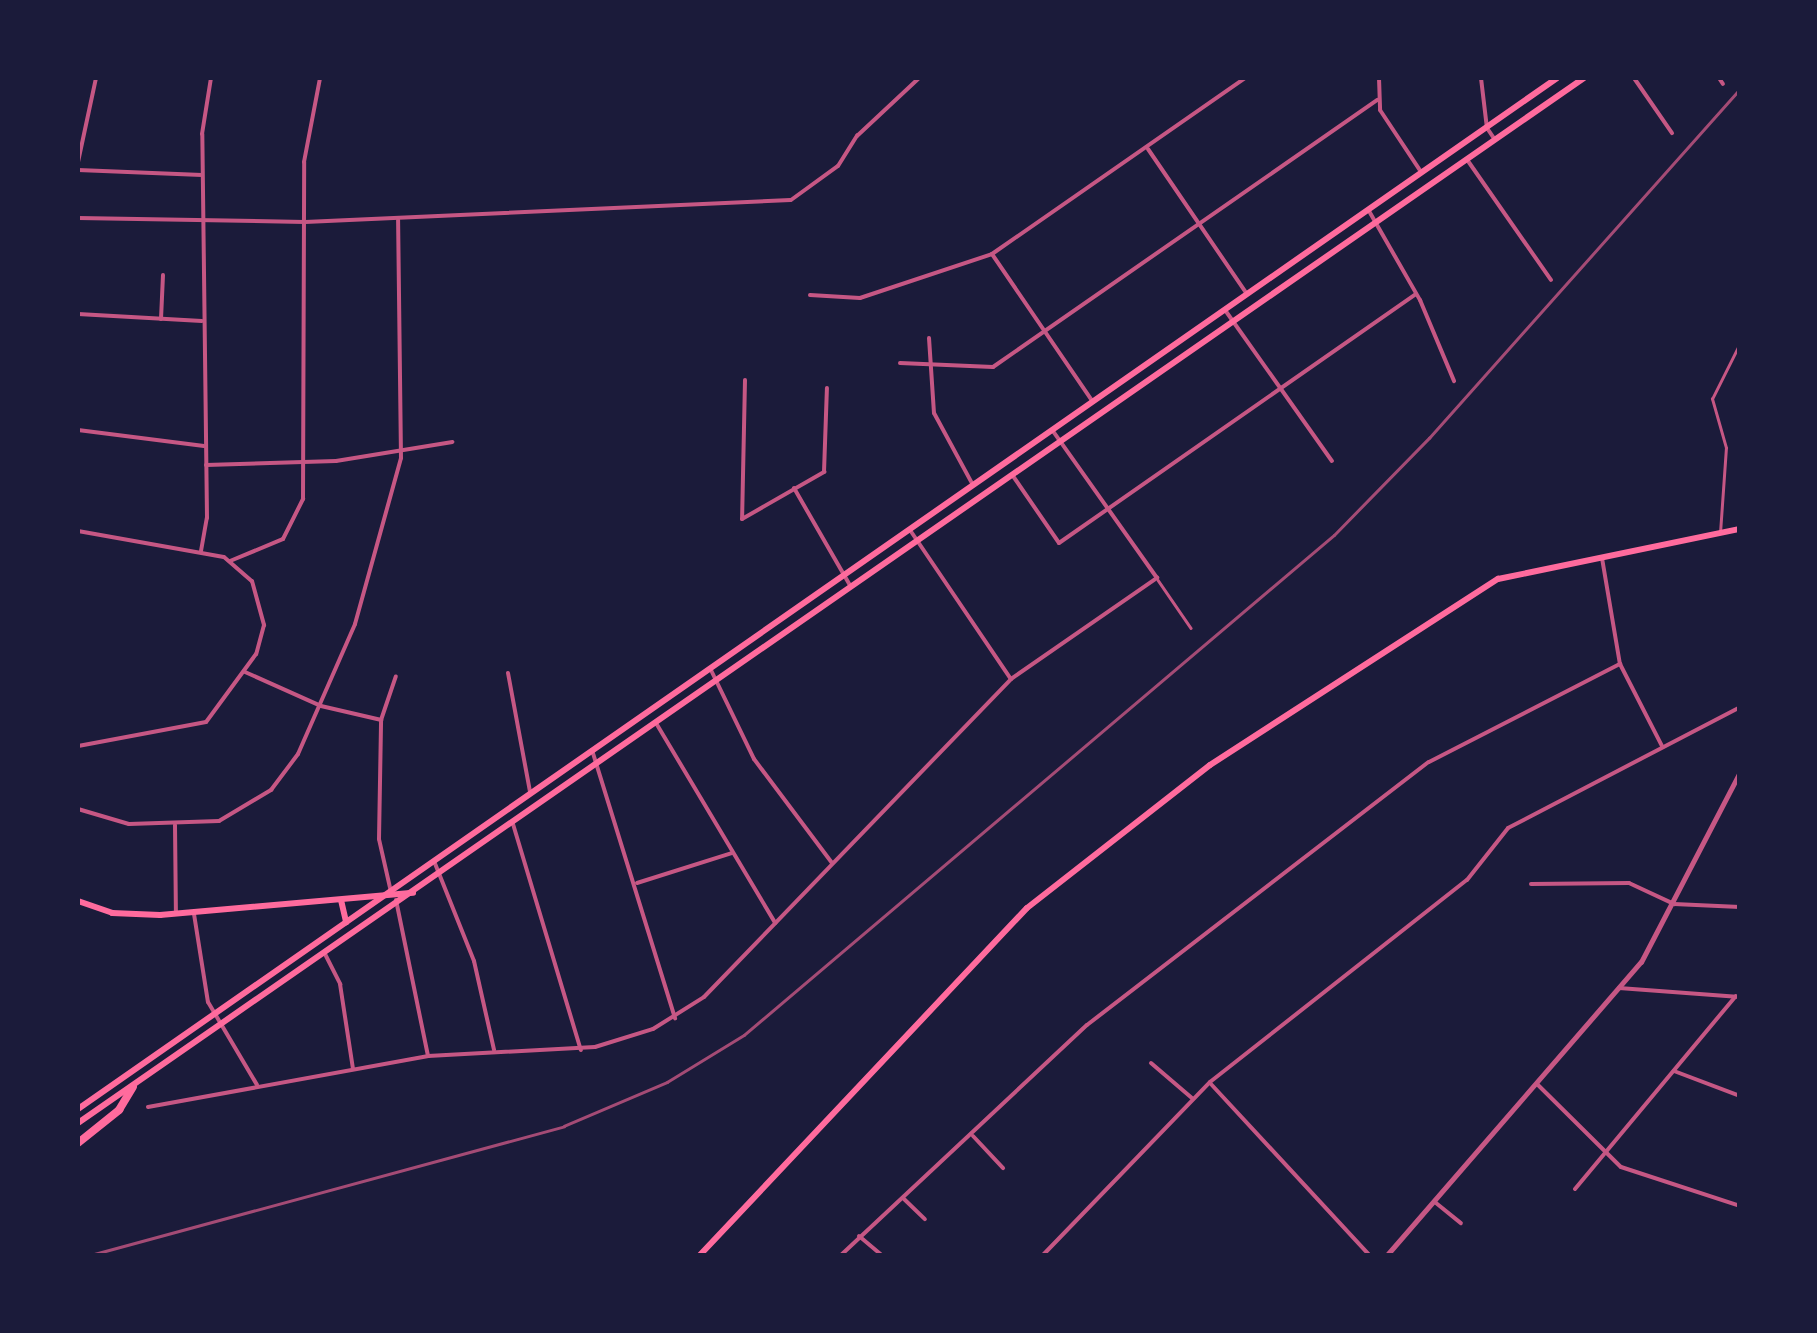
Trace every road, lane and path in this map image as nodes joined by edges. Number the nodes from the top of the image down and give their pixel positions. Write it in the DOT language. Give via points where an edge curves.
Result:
graph roads {
  1 [pos="96,78"];
  2 [pos="212,78"];
  3 [pos="320,78"];
  4 [pos="920,78"];
  5 [pos="1245,78"];
  6 [pos="1379,78"];
  7 [pos="1481,78"];
  8 [pos="1557,78"];
  9 [pos="1584,78"];
  10 [pos="1634,78"];
  11 [pos="1719,78"];
  12 [pos="1723,84"];
  13 [pos="1377,100"];
  14 [pos="1487,128"];
  15 [pos="1672,133"];
  16 [pos="1495,140"];
  17 [pos="1147,148"];
  18 [pos="1467,159"];
  19 [pos="78,162"];
  20 [pos="78,170"];
  21 [pos="1420,172"];
  22 [pos="202,175"];
  23 [pos="1368,210"];
  24 [pos="78,218"];
  25 [pos="398,220"];
  26 [pos="202,222"];
  27 [pos="305,222"];
  28 [pos="1198,222"];
  29 [pos="1375,222"];
  30 [pos="992,254"];
  31 [pos="162,274"];
  32 [pos="1551,280"];
  33 [pos="1247,294"];
  34 [pos="1416,294"];
  35 [pos="810,295"];
  36 [pos="1226,310"];
  37 [pos="78,314"];
  38 [pos="161,320"];
  39 [pos="202,321"];
  40 [pos="1234,322"];
  41 [pos="1045,332"];
  42 [pos="929,338"];
  43 [pos="1740,344"];
  44 [pos="900,362"];
  45 [pos="932,366"];
  46 [pos="745,380"];
  47 [pos="1454,381"];
  48 [pos="827,388"];
  49 [pos="1281,389"];
  50 [pos="1094,402"];
  51 [pos="78,430"];
  52 [pos="1053,431"];
  53 [pos="452,442"];
  54 [pos="1061,442"];
  55 [pos="204,446"];
  56 [pos="402,449"];
  57 [pos="1332,461"];
  58 [pos="306,464"];
  59 [pos="206,465"];
  60 [pos="1013,476"];
  61 [pos="973,485"];
  62 [pos="794,488"];
  63 [pos="1108,510"];
  64 [pos="909,528"];
  65 [pos="1740,529"];
  66 [pos="78,531"];
  67 [pos="1720,534"];
  68 [pos="917,540"];
  69 [pos="201,551"];
  70 [pos="1602,557"];
  71 [pos="230,561"];
  72 [pos="842,574"];
  73 [pos="1157,578"];
  74 [pos="851,587"];
  75 [pos="1191,628"];
  76 [pos="1620,664"];
  77 [pos="710,668"];
  78 [pos="245,672"];
  79 [pos="508,673"];
  80 [pos="396,676"];
  81 [pos="1011,680"];
  82 [pos="716,681"];
  83 [pos="321,706"];
  84 [pos="1740,707"];
  85 [pos="381,720"];
  86 [pos="656,723"];
  87 [pos="78,746"];
  88 [pos="1662,746"];
  89 [pos="592,750"];
  90 [pos="597,764"];
  91 [pos="1740,772"];
  92 [pos="530,792"];
  93 [pos="78,809"];
  94 [pos="175,824"];
  95 [pos="513,824"];
  96 [pos="732,852"];
  97 [pos="434,861"];
  98 [pos="832,863"];
  99 [pos="442,873"];
  100 [pos="635,884"];
  101 [pos="1530,884"];
  102 [pos="392,893"];
  103 [pos="414,893"];
  104 [pos="341,900"];
  105 [pos="78,902"];
  106 [pos="399,904"];
  107 [pos="1674,904"];
  108 [pos="1740,907"];
  109 [pos="176,914"];
  110 [pos="194,914"];
  111 [pos="346,922"];
  112 [pos="775,923"];
  113 [pos="325,954"];
  114 [pos="1619,988"];
  115 [pos="1738,997"];
  116 [pos="213,1012"];
  117 [pos="675,1018"];
  118 [pos="220,1026"];
  119 [pos="494,1050"];
  120 [pos="581,1050"];
  121 [pos="428,1056"];
  122 [pos="1151,1063"];
  123 [pos="353,1069"];
  124 [pos="1674,1071"];
  125 [pos="1210,1082"];
  126 [pos="1537,1084"];
  127 [pos="257,1085"];
  128 [pos="133,1086"];
  129 [pos="1740,1096"];
  130 [pos="1193,1099"];
  131 [pos="148,1107"];
  132 [pos="78,1109"];
  133 [pos="78,1123"];
  134 [pos="973,1136"];
  135 [pos="78,1144"];
  136 [pos="1603,1154"];
  137 [pos="1002,1168"];
  138 [pos="1575,1189"];
  139 [pos="904,1199"];
  140 [pos="1436,1202"];
  141 [pos="1740,1206"];
  142 [pos="926,1219"];
  143 [pos="1461,1222"];
  144 [pos="859,1236"];
  145 [pos="699,1256"];
  146 [pos="840,1256"];
  147 [pos="883,1256"];
  148 [pos="1042,1256"];
  149 [pos="1370,1256"];
  150 [pos="1386,1256"];
  1 -- 19 [label="street"];
  2 -- 22 [label="street"];
  3 -- 27 [label="street" via="306,143"];
  4 -- 25 [label="street" via="857,136 838,166 791,200"];
  5 -- 17 [label="street"];
  6 -- 13 [label="street"];
  7 -- 14 [label="street"];
  8 -- 14 [label="main road"];
  9 -- 16 [label="main road"];
  10 -- 15 [label="street"];
  11 -- 12 [label="street"];
  13 -- 21 [label="street"];
  13 -- 28 [label="street"];
  14 -- 16 [label="street"];
  14 -- 21 [label="main road"];
  16 -- 18 [label="main road"];
  17 -- 28 [label="street"];
  17 -- 30 [label="street"];
  18 -- 29 [label="main road"];
  18 -- 32 [label="street"];
  20 -- 22 [label="street"];
  21 -- 23 [label="main road"];
  22 -- 26 [label="street"];
  23 -- 29 [label="street"];
  23 -- 33 [label="main road"];
  24 -- 26 [label="street"];
  25 -- 27 [label="street"];
  25 -- 56 [label="street"];
  26 -- 27 [label="street"];
  26 -- 39 [label="street"];
  27 -- 58 [label="street"];
  28 -- 33 [label="street"];
  28 -- 41 [label="street"];
  29 -- 34 [label="street"];
  29 -- 40 [label="main road"];
  30 -- 35 [label="street" via="860,298"];
  30 -- 41 [label="street"];
  31 -- 38 [label="street"];
  33 -- 36 [label="main road"];
  34 -- 47 [label="street"];
  34 -- 49 [label="street"];
  36 -- 40 [label="street"];
  36 -- 50 [label="main road"];
  37 -- 38 [label="street"];
  38 -- 39 [label="street"];
  39 -- 55 [label="street"];
  40 -- 49 [label="street"];
  40 -- 54 [label="main road"];
  41 -- 45 [label="street" via="993,367"];
  41 -- 50 [label="street"];
  42 -- 45 [label="street"];
  43 -- 67 [label="lane" via="1712,401 1726,448"];
  44 -- 45 [label="street"];
  45 -- 61 [label="street" via="934,412"];
  46 -- 62 [label="street" via="742,519"];
  48 -- 62 [label="street" via="824,472"];
  49 -- 57 [label="street"];
  49 -- 63 [label="street"];
  50 -- 52 [label="main road"];
  51 -- 55 [label="street"];
  52 -- 54 [label="street"];
  52 -- 61 [label="main road"];
  53 -- 56 [label="street"];
  54 -- 60 [label="main road"];
  54 -- 63 [label="street"];
  55 -- 59 [label="street"];
  56 -- 58 [label="street"];
  56 -- 83 [label="street" via="355,624"];
  58 -- 59 [label="street"];
  58 -- 71 [label="street" via="291,530 271,547"];
  59 -- 69 [label="street"];
  60 -- 63 [label="street" via="1059,543"];
  60 -- 68 [label="main road"];
  61 -- 64 [label="main road"];
  62 -- 72 [label="street"];
  63 -- 73 [label="street"];
  64 -- 68 [label="street"];
  64 -- 72 [label="main road"];
  65 -- 67 [label="main road"];
  66 -- 69 [label="street"];
  67 -- 70 [label="main road"];
  68 -- 74 [label="main road"];
  68 -- 81 [label="street"];
  69 -- 71 [label="street"];
  70 -- 76 [label="street"];
  70 -- 145 [label="main road" via="1515,574 1460,600 1210,765 1065,876 1026,908"];
  71 -- 78 [label="street" via="252,581 263,612 262,638"];
  72 -- 74 [label="street"];
  72 -- 77 [label="main road"];
  73 -- 75 [label="lane"];
  73 -- 81 [label="street"];
  74 -- 82 [label="main road"];
  76 -- 88 [label="street"];
  76 -- 134 [label="street" via="1429,762 1110,1006"];
  77 -- 82 [label="street"];
  77 -- 89 [label="main road"];
  78 -- 83 [label="street"];
  78 -- 87 [label="street" via="202,724"];
  79 -- 92 [label="street"];
  80 -- 85 [label="street"];
  81 -- 98 [label="street"];
  82 -- 86 [label="main road"];
  82 -- 98 [label="street" via="754,759"];
  83 -- 85 [label="street"];
  83 -- 94 [label="street" via="268,794 224,819"];
  84 -- 88 [label="street"];
  85 -- 102 [label="street" via="379,839"];
  86 -- 90 [label="main road"];
  86 -- 96 [label="street"];
  88 -- 125 [label="street" via="1508,828 1468,880"];
  89 -- 90 [label="street"];
  89 -- 92 [label="main road"];
  90 -- 95 [label="main road"];
  90 -- 100 [label="street"];
  91 -- 107 [label="street"];
  92 -- 97 [label="main road"];
  93 -- 94 [label="street" via="120,824"];
  94 -- 109 [label="street"];
  95 -- 99 [label="main road"];
  95 -- 120 [label="street"];
  96 -- 100 [label="street"];
  96 -- 112 [label="street"];
  97 -- 99 [label="street"];
  97 -- 102 [label="main road"];
  98 -- 112 [label="street"];
  99 -- 103 [label="main road"];
  99 -- 119 [label="street" via="474,961"];
  100 -- 117 [label="street"];
  101 -- 107 [label="street" via="1629,883"];
  102 -- 103 [label="main road"];
  102 -- 104 [label="main road"];
  102 -- 106 [label="street"];
  102 -- 111 [label="main road"];
  103 -- 106 [label="main road"];
  104 -- 110 [label="main road"];
  104 -- 111 [label="main road"];
  105 -- 109 [label="main road" via="112,913"];
  106 -- 113 [label="main road"];
  106 -- 121 [label="street"];
  107 -- 108 [label="street"];
  107 -- 114 [label="street"];
  109 -- 110 [label="main road"];
  110 -- 116 [label="street"];
  111 -- 116 [label="main road"];
  112 -- 117 [label="street"];
  113 -- 118 [label="main road"];
  113 -- 123 [label="street" via="340,984"];
  114 -- 115 [label="street"];
  114 -- 126 [label="street"];
  115 -- 124 [label="street"];
  116 -- 118 [label="street"];
  116 -- 132 [label="main road"];
  117 -- 120 [label="street"];
  118 -- 127 [label="street"];
  118 -- 128 [label="main road"];
  119 -- 120 [label="street"];
  119 -- 121 [label="street"];
  121 -- 123 [label="street"];
  122 -- 130 [label="street"];
  123 -- 127 [label="street"];
  124 -- 129 [label="street"];
  124 -- 136 [label="street"];
  125 -- 130 [label="street"];
  125 -- 149 [label="street"];
  126 -- 136 [label="street"];
  126 -- 140 [label="street"];
  127 -- 131 [label="street"];
  128 -- 133 [label="main road"];
  128 -- 135 [label="highway" via="119,1110"];
  130 -- 148 [label="street"];
  134 -- 137 [label="street"];
  134 -- 139 [label="street"];
  136 -- 138 [label="street"];
  136 -- 141 [label="street" via="1638,1175"];
  139 -- 142 [label="street"];
  139 -- 144 [label="street"];
  140 -- 143 [label="street"];
  140 -- 150 [label="street"];
  144 -- 146 [label="street"];
  144 -- 147 [label="street"];
}
